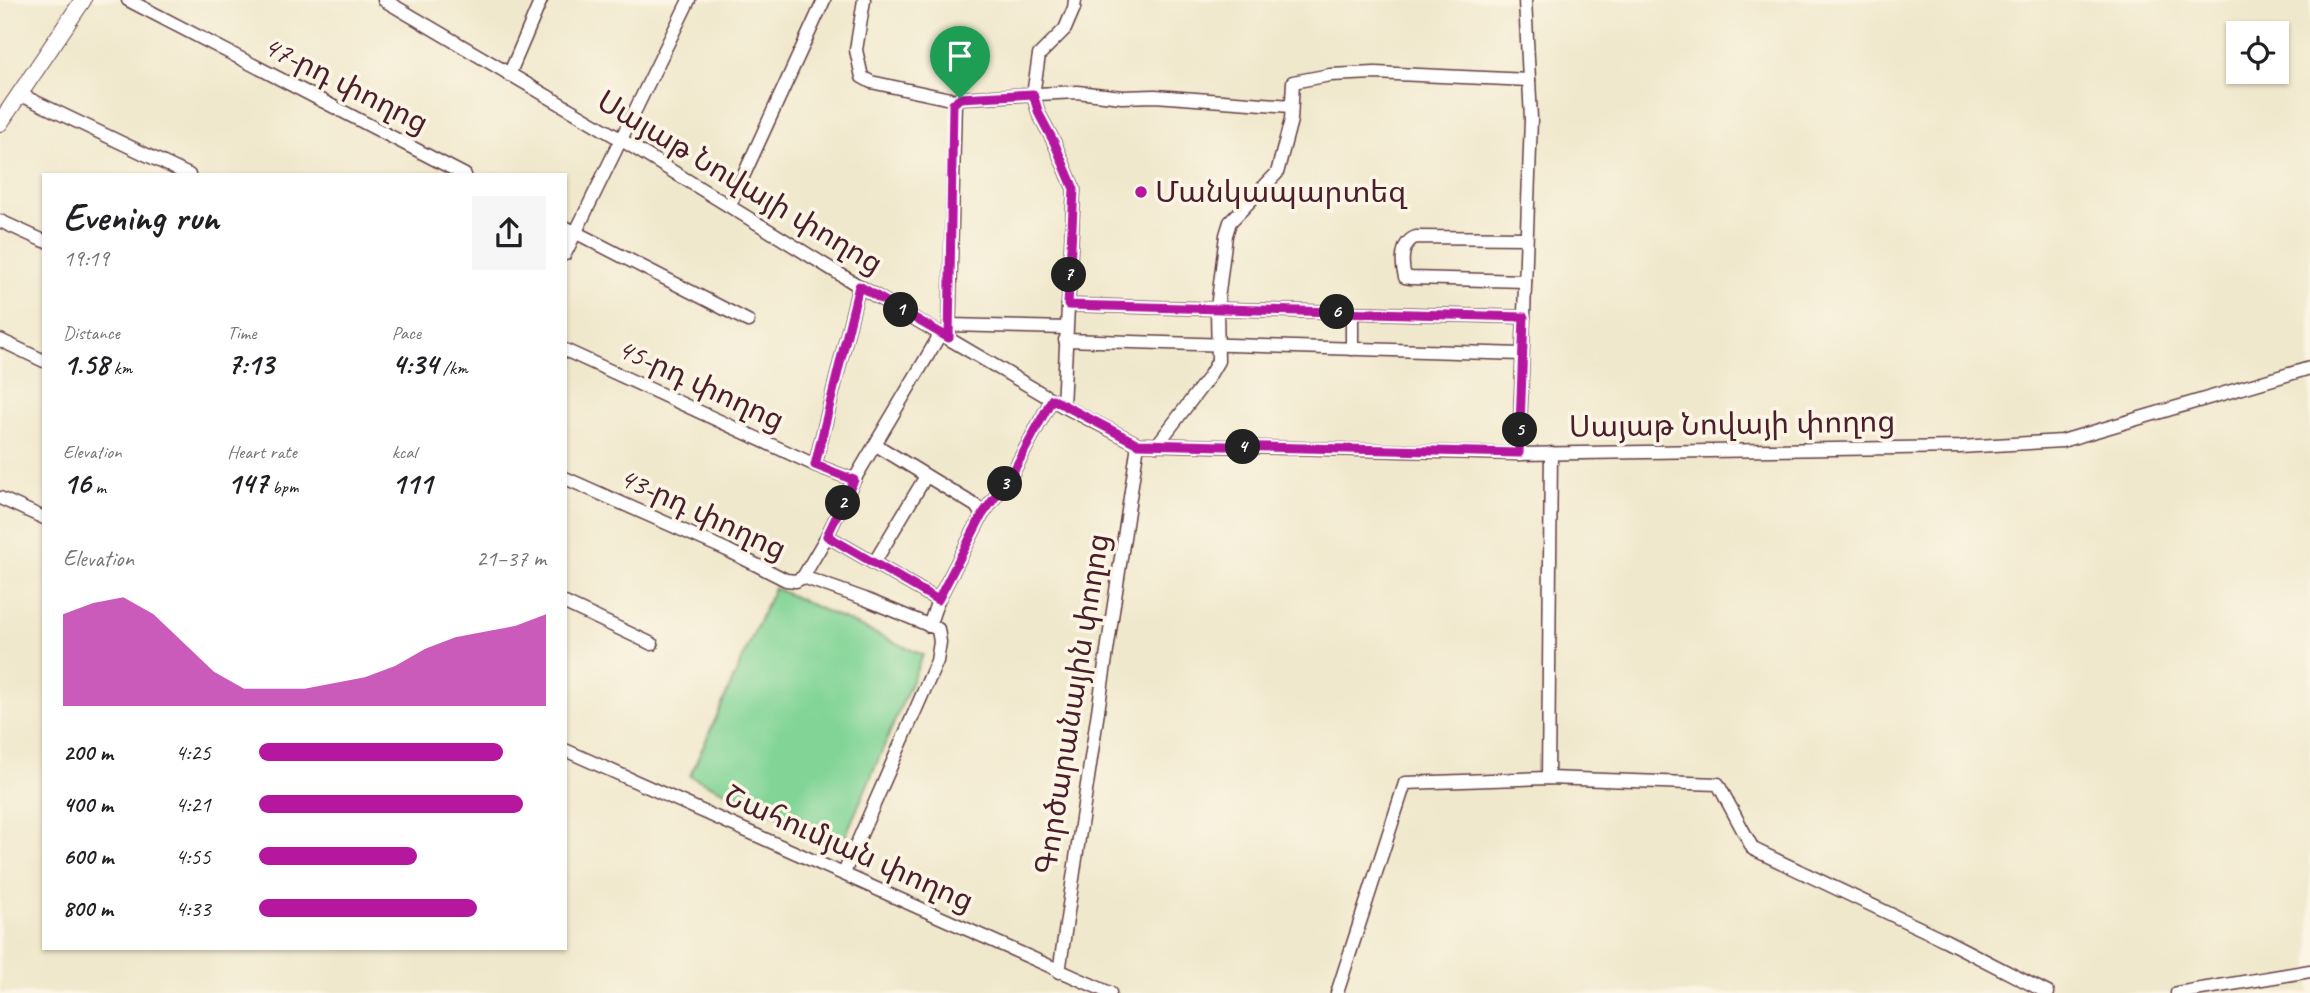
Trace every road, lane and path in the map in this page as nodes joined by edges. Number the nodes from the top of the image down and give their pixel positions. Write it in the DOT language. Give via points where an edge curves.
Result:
graph roads {
  1 [pos="82,0"];
  2 [pos="128,0"];
  3 [pos="384,0"];
  4 [pos="541,0"];
  5 [pos="689,0"];
  6 [pos="824,0"];
  7 [pos="864,0"];
  8 [pos="1075,0"];
  9 [pos="1525,0"];
  10 [pos="509,75"];
  11 [pos="1529,80"];
  12 [pos="19,94"];
  13 [pos="1033,94"];
  14 [pos="955,100"];
  15 [pos="1291,106"];
  16 [pos="0,122"];
  17 [pos="620,139"];
  18 [pos="185,173"];
  19 [pos="461,173"];
  20 [pos="730,205"];
  21 [pos="0,221"];
  22 [pos="570,230"];
  23 [pos="1526,238"];
  24 [pos="42,240"];
  25 [pos="1525,281"];
  26 [pos="859,286"];
  27 [pos="1068,305"];
  28 [pos="1217,308"];
  29 [pos="1352,312"];
  30 [pos="1524,317"];
  31 [pos="748,321"];
  32 [pos="947,332"];
  33 [pos="1066,334"];
  34 [pos="0,340"];
  35 [pos="1219,346"];
  36 [pos="1352,349"];
  37 [pos="567,351"];
  38 [pos="1522,354"];
  39 [pos="42,360"];
  40 [pos="2310,368"];
  41 [pos="1052,399"];
  42 [pos="1063,406"];
  43 [pos="1138,444"];
  44 [pos="876,445"];
  45 [pos="1157,445"];
  46 [pos="1519,453"];
  47 [pos="1551,453"];
  48 [pos="815,465"];
  49 [pos="926,476"];
  50 [pos="567,479"];
  51 [pos="854,480"];
  52 [pos="0,498"];
  53 [pos="982,515"];
  54 [pos="42,517"];
  55 [pos="827,536"];
  56 [pos="874,564"];
  57 [pos="803,577"];
  58 [pos="938,600"];
  59 [pos="567,604"];
  60 [pos="933,627"];
  61 [pos="652,644"];
  62 [pos="567,751"];
  63 [pos="1548,778"];
  64 [pos="844,873"];
  65 [pos="2310,971"];
  66 [pos="1059,972"];
  67 [pos="1110,993"];
  68 [pos="1336,993"];
  69 [pos="2048,993"];
  70 [pos="2177,993"];
  1 -- 12 [label="main road"];
  2 -- 19 [label="street, 47-րդ փողոց"];
  3 -- 10 [label="street, Սայաթ Նովայի փողոց"];
  4 -- 10 [label="street"];
  5 -- 17 [label="street"];
  6 -- 20 [label="street"];
  7 -- 14 [label="street" via="856,50 862,77"];
  8 -- 13 [label="street" via="1065,29 1039,55"];
  9 -- 11 [label="street"];
  10 -- 17 [label="street, Սայաթ Նովայի փողոց"];
  11 -- 15 [label="street" via="1330,75 1293,82"];
  11 -- 23 [label="street"];
  12 -- 16 [label="main road"];
  12 -- 18 [label="street"];
  13 -- 14 [label="street"];
  13 -- 15 [label="street" via="1077,92"];
  13 -- 27 [label="street" via="1074,189"];
  14 -- 32 [label="street"];
  15 -- 28 [label="street" via="1289,134 1277,173 1230,222"];
  17 -- 20 [label="street, Սայաթ Նովայի փողոց"];
  17 -- 22 [label="street"];
  20 -- 26 [label="street, Սայաթ Նովայի փողոց"];
  21 -- 24 [label="street"];
  22 -- 31 [label="street"];
  23 -- 25 [label="street"];
  23 -- 25 [label="street" via="1416,237 1406,244 1403,257 1403,273 1410,278"];
  25 -- 30 [label="street"];
  26 -- 32 [label="street, Սայաթ Նովայի փողոց"];
  26 -- 48 [label="street"];
  27 -- 28 [label="street"];
  27 -- 33 [label="street"];
  28 -- 29 [label="street"];
  28 -- 35 [label="street"];
  29 -- 30 [label="street"];
  29 -- 36 [label="street"];
  30 -- 38 [label="street"];
  32 -- 33 [label="street"];
  32 -- 41 [label="street, Սայաթ Նովայի փողոց"];
  32 -- 44 [label="street"];
  33 -- 35 [label="street"];
  33 -- 42 [label="street"];
  34 -- 39 [label="street"];
  35 -- 36 [label="street"];
  35 -- 45 [label="street" via="1218,360 1208,378"];
  36 -- 38 [label="street"];
  37 -- 48 [label="street, 45-րդ փողոց"];
  38 -- 46 [label="street"];
  40 -- 47 [label="street, Սայաթ Նովայի փողոց" via="2062,441 1960,447"];
  41 -- 42 [label="street, Սայաթ Նովայի փողոց"];
  41 -- 53 [label="street" via="1012,474"];
  42 -- 43 [label="street, Սայաթ Նովայի փողոց"];
  43 -- 45 [label="street, Սայաթ Նովայի փողոց"];
  43 -- 66 [label="street, Գործարանային փողոց"];
  44 -- 49 [label="street"];
  44 -- 51 [label="street"];
  45 -- 46 [label="street, Սայաթ Նովայի փողոց"];
  46 -- 47 [label="street, Սայաթ Նովայի փողոց"];
  47 -- 63 [label="street"];
  48 -- 51 [label="street, 45-րդ փողոց"];
  49 -- 53 [label="street" via="976,506"];
  49 -- 56 [label="street"];
  50 -- 57 [label="street, 43-րդ փողոց" via="786,580"];
  51 -- 55 [label="street"];
  52 -- 54 [label="street"];
  53 -- 58 [label="street"];
  55 -- 56 [label="street"];
  55 -- 57 [label="street"];
  56 -- 58 [label="street"];
  57 -- 60 [label="street, 43-րդ փողոց"];
  58 -- 60 [label="street"];
  59 -- 61 [label="street"];
  60 -- 64 [label="street" via="940,642 937,661"];
  62 -- 64 [label="street, Շահումյան փողոց"];
  63 -- 68 [label="street" via="1405,783"];
  63 -- 69 [label="street" via="1718,784 1753,849"];
  64 -- 66 [label="street, Շահումյան փողոց"];
  65 -- 70 [label="street"];
  66 -- 67 [label="street, Շահումյան փողոց"];
}
